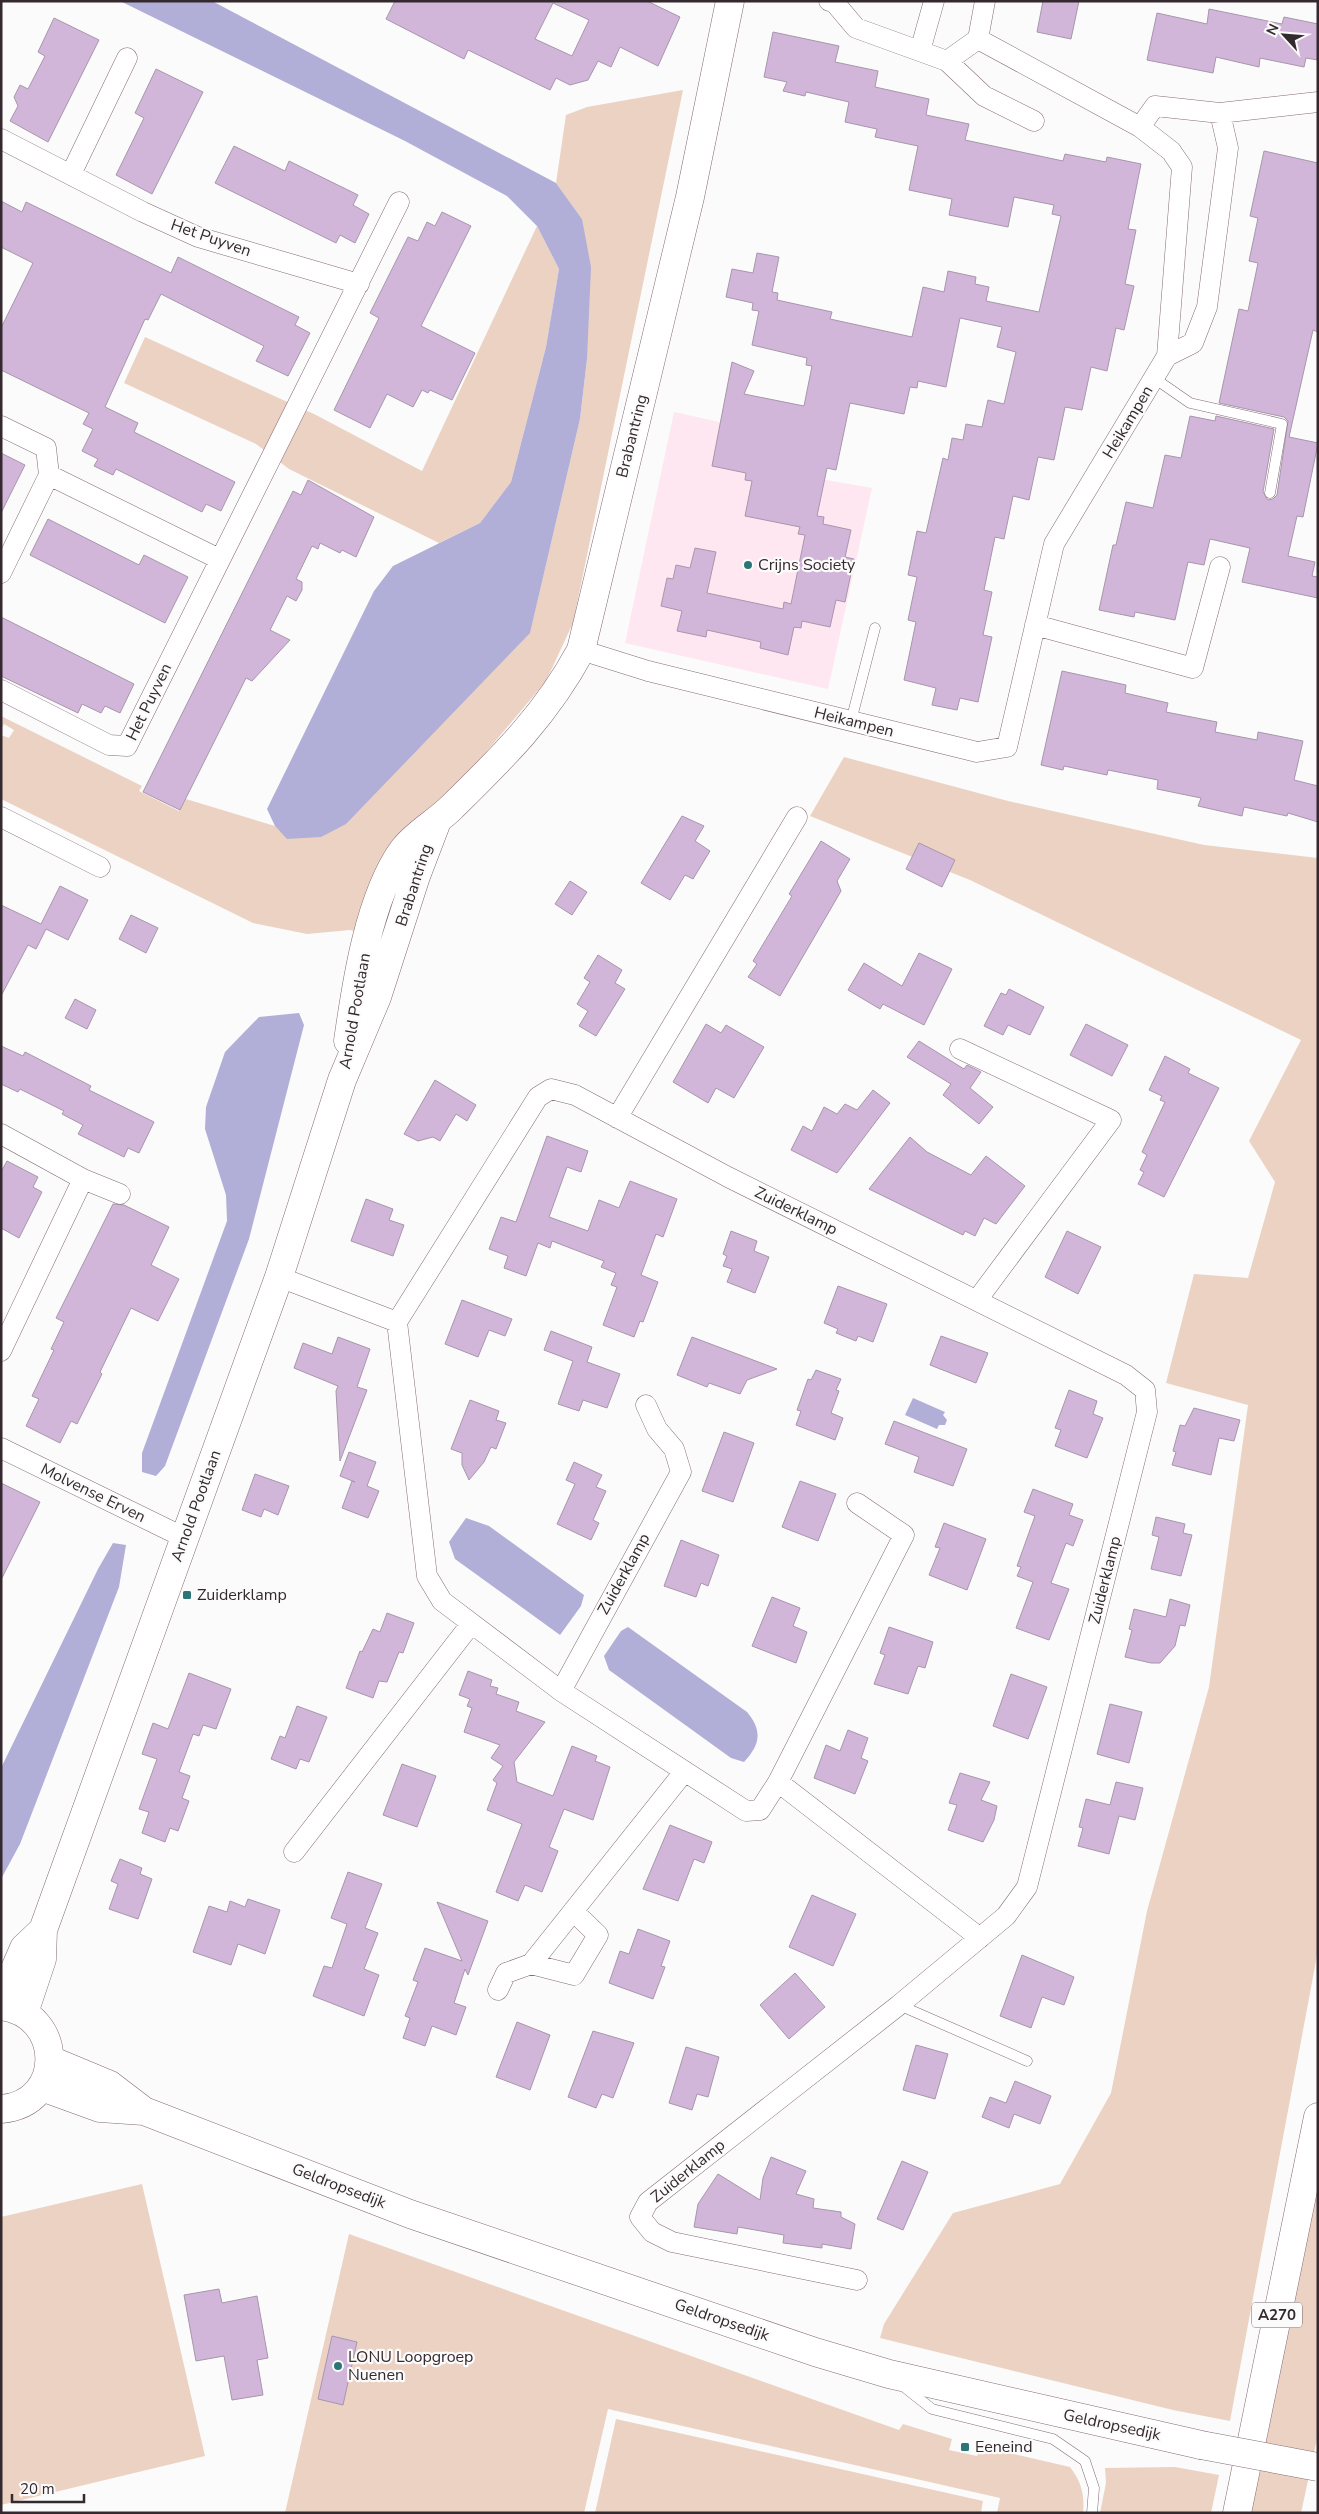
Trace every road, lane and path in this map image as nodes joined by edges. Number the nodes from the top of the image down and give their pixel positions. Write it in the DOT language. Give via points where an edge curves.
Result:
graph roads {
  1 [pos="730,1"];
  2 [pos="934,1"];
  3 [pos="984,1"];
  4 [pos="833,2"];
  5 [pos="978,39"];
  6 [pos="920,51"];
  7 [pos="127,58"];
  8 [pos="947,61"];
  9 [pos="1318,102"];
  10 [pos="1220,113"];
  11 [pos="1034,121"];
  12 [pos="1140,126"];
  13 [pos="1,139"];
  14 [pos="71,174"];
  15 [pos="399,202"];
  16 [pos="359,284"];
  17 [pos="1167,356"];
  18 [pos="1154,378"];
  19 [pos="1,426"];
  20 [pos="49,475"];
  21 [pos="1270,493"];
  22 [pos="219,559"];
  23 [pos="1220,568"];
  24 [pos="1,573"];
  25 [pos="1035,625"];
  26 [pos="874,628"];
  27 [pos="581,650"];
  28 [pos="1,690"];
  29 [pos="851,721"];
  30 [pos="1,817"];
  31 [pos="797,817"];
  32 [pos="437,821"];
  33 [pos="100,867"];
  34 [pos="368,942"];
  35 [pos="394,950"];
  36 [pos="960,1049"];
  37 [pos="342,1080"];
  38 [pos="616,1118"];
  39 [pos="1,1134"];
  40 [pos="83,1179"];
  41 [pos="120,1194"];
  42 [pos="279,1277"];
  43 [pos="977,1300"];
  44 [pos="397,1322"];
  45 [pos="1,1351"];
  46 [pos="646,1405"];
  47 [pos="1,1448"];
  48 [pos="857,1504"];
  49 [pos="185,1538"];
  50 [pos="471,1624"];
  51 [pos="561,1691"];
  52 [pos="684,1772"];
  53 [pos="778,1782"];
  54 [pos="294,1852"];
  55 [pos="573,1911"];
  56 [pos="980,1938"];
  57 [pos="531,1964"];
  58 [pos="498,1990"];
  59 [pos="899,2005"];
  60 [pos="9,2007"];
  61 [pos="50,2060"];
  62 [pos="1026,2061"];
  63 [pos="42,2087"];
  64 [pos="1,2109"];
  65 [pos="144,2111"];
  66 [pos="1318,2117"];
  67 [pos="857,2280"];
  68 [pos="889,2374"];
  69 [pos="1318,2467"];
  70 [pos="1092,2513"];
  71 [pos="1238,2513"];
  1 -- 27 [label="main road, Brabantring" via="694,177"];
  2 -- 6 [label="street"];
  3 -- 5 [label="street"];
  4 -- 6 [label="street" via="856,28"];
  5 -- 8 [label="street"];
  5 -- 12 [label="street, Heikampen"];
  6 -- 8 [label="street"];
  7 -- 14 [label="street"];
  8 -- 11 [label="street" via="984,96"];
  9 -- 10 [label="street"];
  10 -- 12 [label="street" via="1154,106"];
  10 -- 17 [label="street" via="1228,148 1207,307 1193,343"];
  12 -- 17 [label="street, Heikampen" via="1171,151 1182,167"];
  13 -- 14 [label="street, Het Puyven"];
  14 -- 16 [label="street, Het Puyven" via="198,237"];
  15 -- 16 [label="street, Het Puyven"];
  16 -- 22 [label="street, Het Puyven"];
  17 -- 18 [label="street, Heikampen"];
  18 -- 21 [label="lane" via="1190,404 1282,424"];
  18 -- 25 [label="street, Heikampen" via="1054,544"];
  19 -- 20 [label="street" via="46,448"];
  20 -- 22 [label="street"];
  20 -- 24 [label="street"];
  22 -- 28 [label="street, Het Puyven" via="127,746 109,745"];
  23 -- 25 [label="street" via="1193,668"];
  25 -- 29 [label="street, Heikampen" via="1007,748 977,752"];
  26 -- 29 [label="lane"];
  27 -- 29 [label="street, Heikampen" via="648,671"];
  27 -- 32 [label="main road, Brabantring" via="563,685 542,713"];
  30 -- 33 [label="street"];
  31 -- 38 [label="street"];
  32 -- 34 [label="main road, Brabantring" via="404,849 396,862"];
  32 -- 35 [label="main road, Brabantring" via="416,876"];
  34 -- 37 [label="main road, Arnold Pootlaan" via="355,989"];
  35 -- 37 [label="main road, Arnold Pootlaan"];
  36 -- 43 [label="street" via="1111,1120"];
  37 -- 42 [label="main road, Arnold Pootlaan"];
  38 -- 43 [label="street, Zuiderklamp"];
  38 -- 44 [label="street, Zuiderklamp" via="575,1095 551,1089 538,1097"];
  39 -- 40 [label="street"];
  40 -- 41 [label="street"];
  40 -- 45 [label="street"];
  42 -- 44 [label="street"];
  42 -- 49 [label="main road, Arnold Pootlaan"];
  43 -- 56 [label="street, Zuiderklamp" via="1126,1375 1145,1390 1147,1412 1027,1886 1006,1916"];
  44 -- 50 [label="street" via="426,1576 442,1601"];
  46 -- 51 [label="street, Zuiderklamp" via="657,1429 674,1449 681,1472"];
  47 -- 49 [label="street, Molvense Erven"];
  48 -- 53 [label="street" via="904,1535"];
  49 -- 60 [label="main road, Arnold Pootlaan" via="43,1930 42,1959"];
  50 -- 51 [label="street"];
  50 -- 54 [label="street"];
  51 -- 52 [label="street"];
  52 -- 53 [label="street" via="746,1811 760,1810"];
  52 -- 55 [label="street"];
  53 -- 56 [label="street"];
  55 -- 57 [label="street"];
  55 -- 57 [label="street" via="598,1935 574,1975"];
  56 -- 59 [label="street, Zuiderklamp"];
  57 -- 58 [label="street" via="506,1973"];
  59 -- 62 [label="lane"];
  59 -- 67 [label="street, Zuiderklamp" via="648,2202 640,2217 652,2232 672,2242"];
  60 -- 61 [label="main road" via="39,2025 48,2042"];
  61 -- 63 [label="main road"];
  61 -- 65 [label="main road, Geldropsedijk" via="110,2084"];
  63 -- 64 [label="main road" via="29,2100"];
  63 -- 65 [label="main road, Geldropsedijk" via="100,2108"];
  65 -- 68 [label="main road, Geldropsedijk" via="410,2214 806,2349"];
  66 -- 71 [label="main road, A270"];
  68 -- 69 [label="main road, Geldropsedijk, bridge" via="1201,2445"];
  68 -- 70 [label="lane" via="932,2409 1053,2439 1085,2461 1094,2488"];
}
